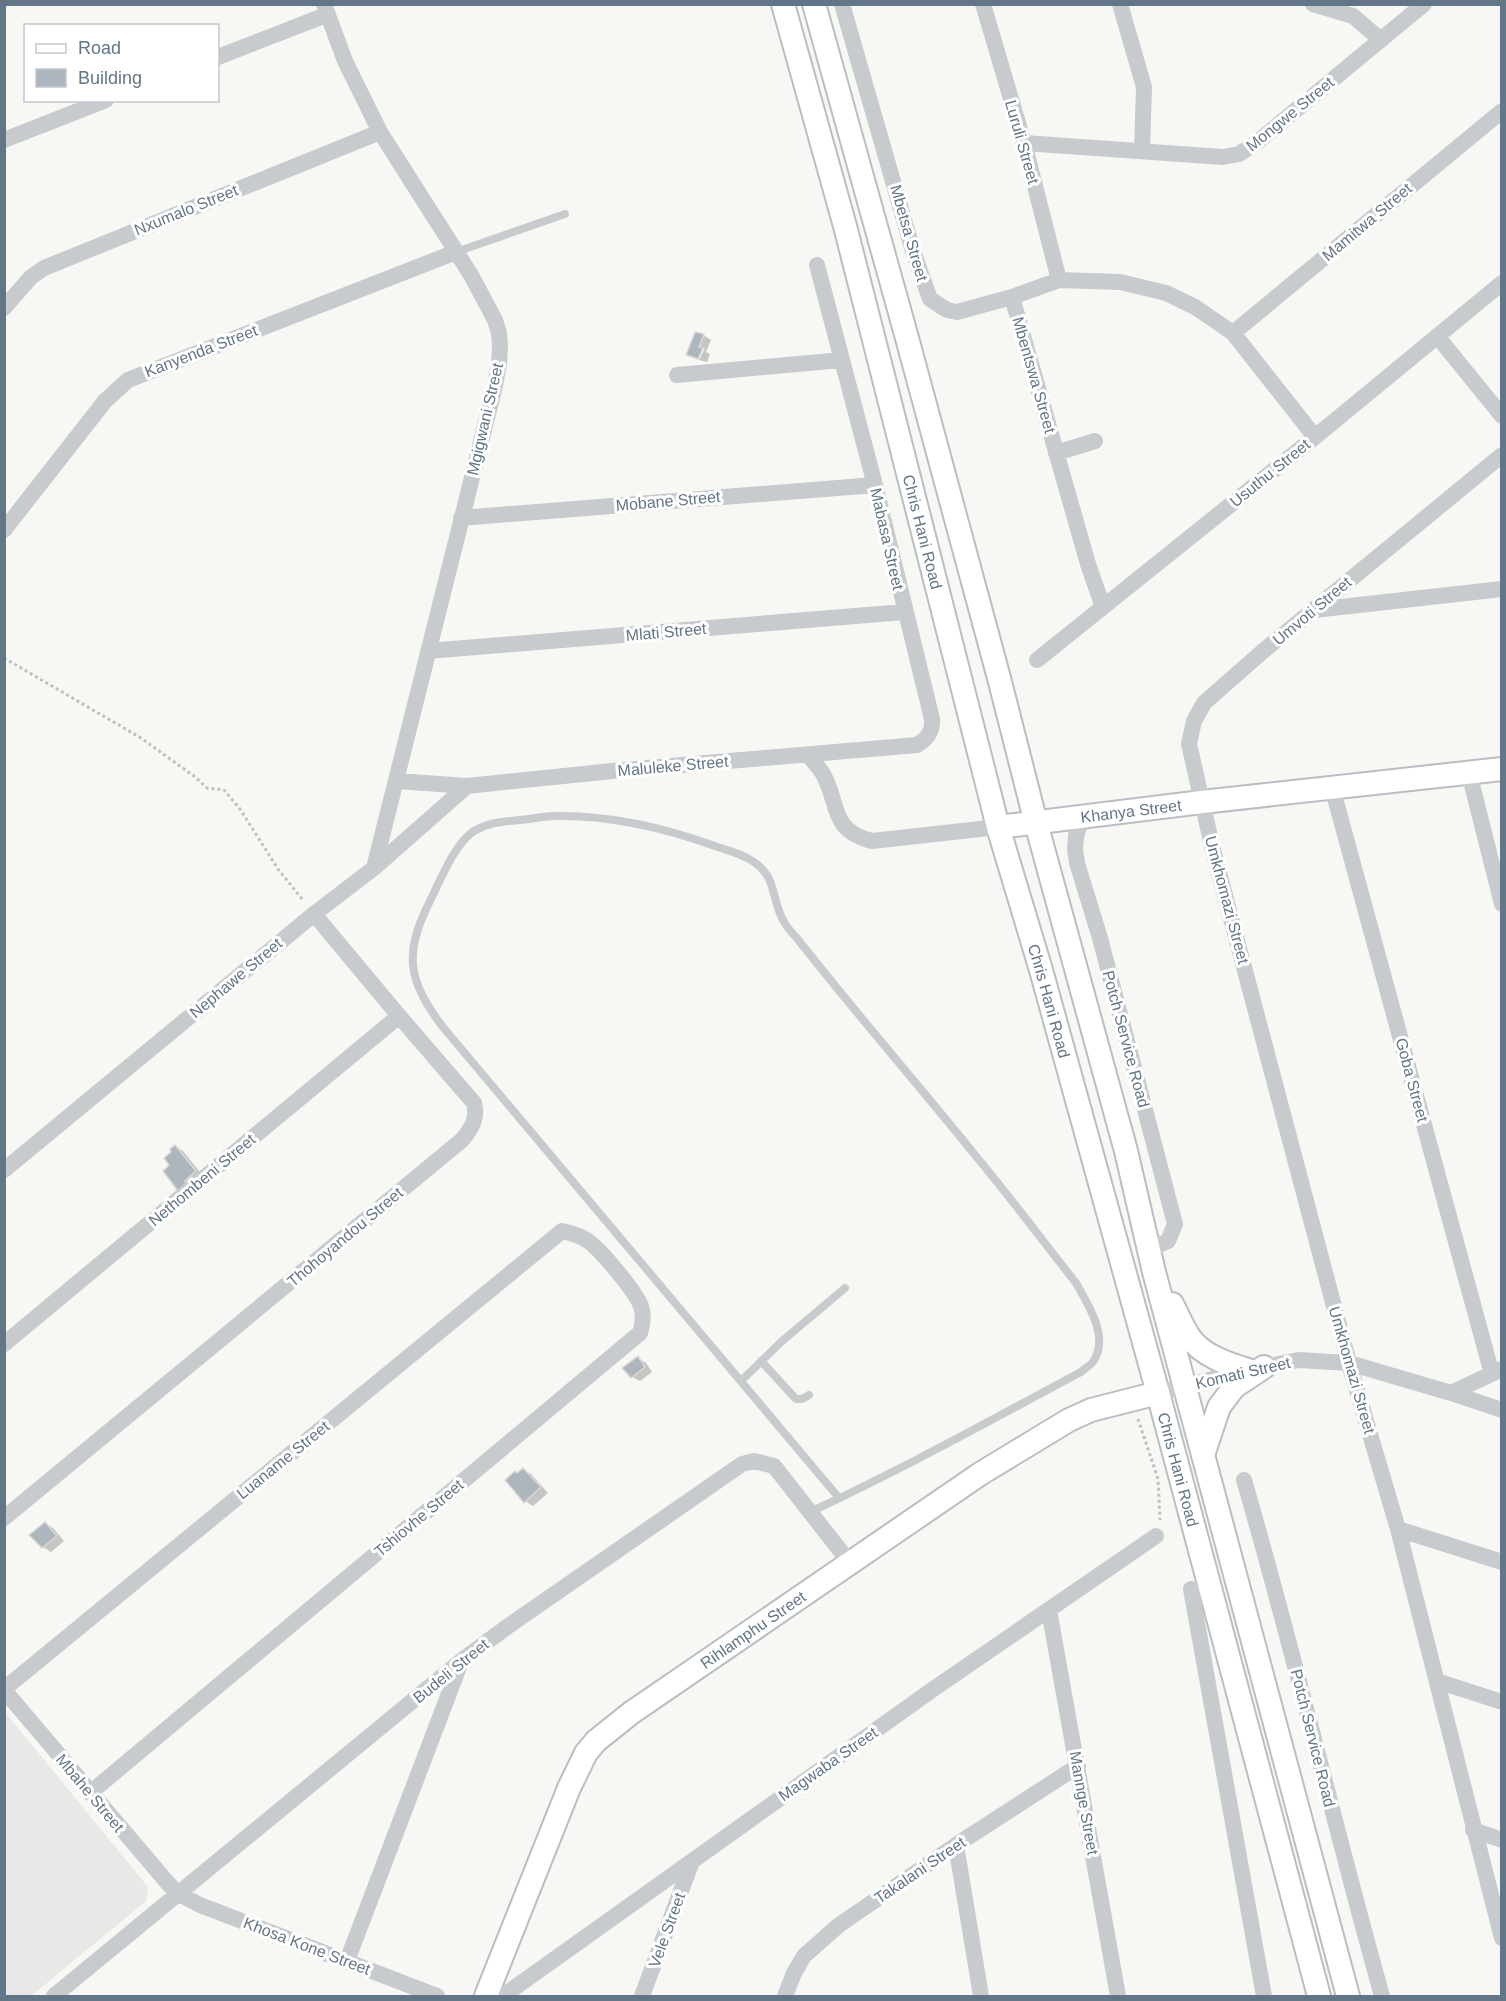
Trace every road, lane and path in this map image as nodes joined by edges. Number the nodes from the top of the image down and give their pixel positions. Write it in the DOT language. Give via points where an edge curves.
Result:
graph roads {
  1 [pos="783,4"];
  2 [pos="814,4"];
  3 [pos="842,4"];
  4 [pos="983,4"];
  5 [pos="1120,4"];
  6 [pos="1313,4"];
  7 [pos="1424,4"];
  8 [pos="325,10"];
  9 [pos="1381,40"];
  10 [pos="219,57"];
  11 [pos="101,102"];
  12 [pos="1502,111"];
  13 [pos="380,132"];
  14 [pos="4,140"];
  15 [pos="1024,142"];
  16 [pos="1142,151"];
  17 [pos="565,214"];
  18 [pos="456,252"];
  19 [pos="817,265"];
  20 [pos="1059,280"];
  21 [pos="1502,283"];
  22 [pos="1012,297"];
  23 [pos="4,308"];
  24 [pos="1233,333"];
  25 [pos="1437,336"];
  26 [pos="842,360"];
  27 [pos="677,375"];
  28 [pos="1502,416"];
  29 [pos="1315,437"];
  30 [pos="1095,441"];
  31 [pos="1056,453"];
  32 [pos="1502,455"];
  33 [pos="875,485"];
  34 [pos="461,518"];
  35 [pos="4,530"];
  36 [pos="1502,589"];
  37 [pos="1103,606"];
  38 [pos="1314,610"];
  39 [pos="904,612"];
  40 [pos="428,651"];
  41 [pos="4,658"];
  42 [pos="1037,660"];
  43 [pos="932,719"];
  44 [pos="808,755"];
  45 [pos="1502,769"];
  46 [pos="1469,773"];
  47 [pos="397,781"];
  48 [pos="467,786"];
  49 [pos="1332,787"];
  50 [pos="1202,802"];
  51 [pos="1083,816"];
  52 [pos="1036,823"];
  53 [pos="998,827"];
  54 [pos="374,868"];
  55 [pos="1502,904"];
  56 [pos="314,914"];
  57 [pos="399,1016"];
  58 [pos="4,1170"];
  59 [pos="562,1231"];
  60 [pos="1149,1249"];
  61 [pos="1154,1272"];
  62 [pos="845,1288"];
  63 [pos="4,1344"];
  64 [pos="761,1361"];
  65 [pos="1349,1364"];
  66 [pos="1256,1369"];
  67 [pos="1497,1372"];
  68 [pos="741,1381"];
  69 [pos="1185,1386"];
  70 [pos="1158,1393"];
  71 [pos="1451,1393"];
  72 [pos="809,1395"];
  73 [pos="1132,1400"];
  74 [pos="1502,1410"];
  75 [pos="1203,1455"];
  76 [pos="1244,1480"];
  77 [pos="839,1498"];
  78 [pos="810,1512"];
  79 [pos="4,1518"];
  80 [pos="1398,1529"];
  81 [pos="1156,1536"];
  82 [pos="1502,1562"];
  83 [pos="850,1563"];
  84 [pos="1191,1589"];
  85 [pos="1049,1610"];
  86 [pos="461,1661"];
  87 [pos="1437,1681"];
  88 [pos="4,1689"];
  89 [pos="1502,1702"];
  90 [pos="1078,1766"];
  91 [pos="90,1793"];
  92 [pos="1473,1830"];
  93 [pos="1502,1840"];
  94 [pos="956,1845"];
  95 [pos="691,1864"];
  96 [pos="177,1893"];
  97 [pos="1502,1938"];
  98 [pos="347,1961"];
  99 [pos="54,1996"];
  100 [pos="437,1996"];
  101 [pos="486,1996"];
  102 [pos="502,1996"];
  103 [pos="642,1996"];
  104 [pos="785,1996"];
  105 [pos="981,1996"];
  106 [pos="1118,1996"];
  107 [pos="1264,1996"];
  108 [pos="1319,1996"];
  109 [pos="1348,1996"];
  110 [pos="1382,1996"];
  1 -- 53 [label="main road, Chris Hani Road" via="845,226"];
  2 -- 52 [label="main road, Chris Hani Road"];
  3 -- 22 [label="street, Mbetsa Street" via="930,299 957,312"];
  4 -- 15 [label="street, Luruli Street"];
  5 -- 16 [label="street" via="1144,87"];
  6 -- 9 [label="street" via="1353,16"];
  7 -- 9 [label="street, Mongwe Street"];
  8 -- 10 [label="street"];
  8 -- 13 [label="street, Mgigwani Street"];
  9 -- 16 [label="street, Mongwe Street" via="1239,154 1223,157"];
  11 -- 14 [label="street"];
  12 -- 24 [label="street, Mamitwa Street"];
  13 -- 18 [label="street, Mgigwani Street"];
  13 -- 23 [label="street, Nxumalo Street" via="44,268"];
  15 -- 16 [label="street, Mongwe Street"];
  15 -- 20 [label="street, Luruli Street"];
  17 -- 18 [label="lane"];
  18 -- 34 [label="street, Mgigwani Street" via="500,333 494,390"];
  18 -- 35 [label="street, Kanyenda Street" via="128,380 105,401"];
  19 -- 26 [label="street, Mabasa Street"];
  20 -- 22 [label="street, Mbetsa Street"];
  20 -- 24 [label="street, Mbetsa Street" via="1120,282 1166,293"];
  21 -- 25 [label="street, Usuthu Street"];
  22 -- 31 [label="street, Mbentswa Street"];
  24 -- 29 [label="street, Mbetsa Street"];
  25 -- 28 [label="street"];
  25 -- 29 [label="street, Usuthu Street"];
  26 -- 27 [label="street"];
  26 -- 33 [label="street, Mabasa Street"];
  29 -- 37 [label="street, Usuthu Street"];
  30 -- 31 [label="street, Mbentswa Street"];
  31 -- 37 [label="street, Mbentswa Street"];
  32 -- 38 [label="street, Umvoti Street"];
  33 -- 34 [label="street, Mobane Street"];
  33 -- 39 [label="street, Mabasa Street"];
  34 -- 40 [label="street, Mgigwani Street"];
  36 -- 38 [label="street"];
  37 -- 42 [label="street, Usuthu Street"];
  38 -- 50 [label="street, Umvoti Street" via="1198,711 1189,744"];
  39 -- 40 [label="street, Mlati Street"];
  39 -- 43 [label="street, Mabasa Street"];
  40 -- 47 [label="street, Mgigwani Street"];
  41 -- 56 [label="path" via="141,738 207,788 224,790"];
  43 -- 44 [label="street, Maluleke Street" via="930,733 917,745"];
  44 -- 48 [label="street, Maluleke Street"];
  44 -- 53 [label="street, Khanya Street" via="824,775 839,820 862,838 872,841"];
  45 -- 46 [label="main road, Khanya Street"];
  46 -- 49 [label="main road, Khanya Street"];
  46 -- 55 [label="street"];
  47 -- 48 [label="street, Maluleke Street"];
  47 -- 54 [label="street, Mgigwani Street"];
  48 -- 54 [label="street, Nephawe Street"];
  49 -- 50 [label="main road, Khanya Street"];
  49 -- 67 [label="street, Goba Street"];
  50 -- 51 [label="main road, Khanya Street"];
  50 -- 65 [label="street, Umkhomazi Street"];
  51 -- 52 [label="main road, Khanya Street"];
  51 -- 60 [label="street, Potch Service Road" via="1074,849 1077,864 1175,1224 1168,1241"];
  52 -- 53 [label="main road, Khanya Street"];
  52 -- 60 [label="main road, Chris Hani Road"];
  53 -- 70 [label="main road, Chris Hani Road"];
  54 -- 56 [label="street, Nephawe Street"];
  56 -- 57 [label="street, Thohoyandou Street"];
  56 -- 58 [label="street, Nephawe Street"];
  57 -- 63 [label="street, Nethombeni Street"];
  57 -- 79 [label="street, Thohoyandou Street" via="474,1102 476,1115 471,1129 453,1148"];
  59 -- 88 [label="street, Luaname Street"];
  59 -- 91 [label="street, Tshiovhe Street" via="594,1245 637,1298 643,1318 640,1333"];
  60 -- 61 [label="main road, Chris Hani Road"];
  61 -- 66 [label="main road" via="1191,1340 1224,1362"];
  61 -- 69 [label="main road, Chris Hani Road"];
  62 -- 64 [label="lane"];
  64 -- 68 [label="lane"];
  64 -- 72 [label="lane" via="796,1399"];
  65 -- 66 [label="street, Komati Street" via="1299,1360"];
  65 -- 71 [label="street, Komati Street"];
  65 -- 80 [label="street, Umkhomazi Street"];
  66 -- 69 [label="street, Komati Street"];
  66 -- 75 [label="main road" via="1234,1387 1219,1407"];
  67 -- 71 [label="street"];
  68 -- 77 [label="lane"];
  68 -- 77 [label="lane" via="424,1002 413,971 412,953 424,912 462,843 473,832 492,823 555,816 602,818 703,841 749,858 764,869 783,921 975,1154 1076,1282 1089,1306 1099,1341 1092,1363 920,1460"];
  69 -- 70 [label="street, Komati Street"];
  69 -- 75 [label="main road, Chris Hani Road"];
  70 -- 73 [label="main road, Rihlamphu Street"];
  70 -- 108 [label="main road, Chris Hani Road"];
  71 -- 74 [label="street, Komati Street"];
  73 -- 81 [label="path" via="1158,1479 1161,1523"];
  73 -- 83 [label="main road, Rihlamphu Street" via="1069,1420 980,1474"];
  75 -- 109 [label="main road, Chris Hani Road"];
  76 -- 110 [label="street, Potch Service Road"];
  77 -- 78 [label="lane"];
  78 -- 83 [label="street, Budeli Street"];
  78 -- 86 [label="street, Budeli Street" via="774,1466 754,1461 742,1464"];
  80 -- 82 [label="street"];
  80 -- 87 [label="street, Umkhomazi Street"];
  81 -- 85 [label="street, Magwaba Street"];
  83 -- 101 [label="main road, Rihlamphu Street" via="596,1741 569,1788"];
  84 -- 107 [label="street"];
  85 -- 90 [label="street, Mannge Street"];
  85 -- 95 [label="street, Magwaba Street"];
  86 -- 96 [label="street, Budeli Street"];
  86 -- 98 [label="street"];
  87 -- 89 [label="street"];
  87 -- 92 [label="street, Umkhomazi Street"];
  88 -- 91 [label="street, Mbahe Street"];
  90 -- 94 [label="street, Takalani Street"];
  90 -- 106 [label="street, Mannge Street"];
  91 -- 96 [label="street, Mbahe Street"];
  92 -- 93 [label="street"];
  92 -- 97 [label="street, Umkhomazi Street"];
  94 -- 104 [label="street, Takalani Street" via="814,1946 799,1964"];
  94 -- 105 [label="street"];
  95 -- 102 [label="street, Magwaba Street"];
  95 -- 103 [label="street, Vele Street"];
  96 -- 98 [label="street, Khosa Kone Street"];
  96 -- 99 [label="street, Budeli Street"];
  98 -- 100 [label="street, Khosa Kone Street"];
}
